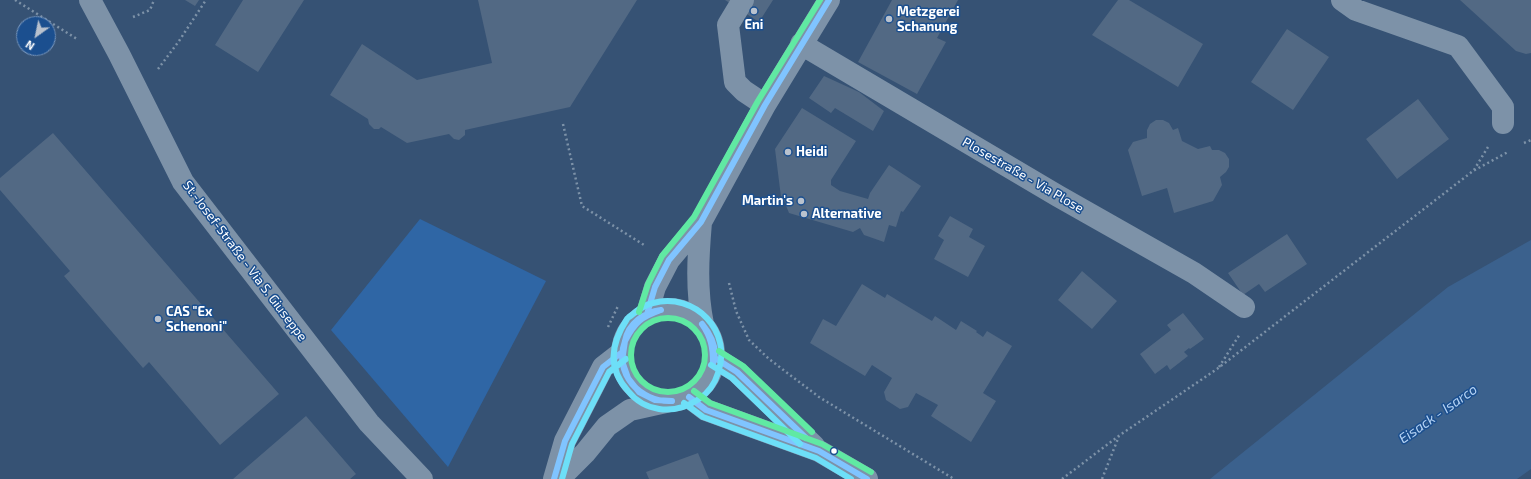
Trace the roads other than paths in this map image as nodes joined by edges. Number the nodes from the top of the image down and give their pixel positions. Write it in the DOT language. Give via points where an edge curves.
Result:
graph roads {
  1 [pos="90,0"];
  2 [pos="744,0"];
  3 [pos="829,0"];
  4 [pos="1342,0"];
  5 [pos="801,44"];
  6 [pos="765,105"];
  7 [pos="1503,122"];
  8 [pos="701,222"];
  9 [pos="1244,307"];
  10 [pos="647,314"];
  11 [pos="703,324"];
  12 [pos="621,353"];
  13 [pos="715,358"];
  14 [pos="689,397"];
  15 [pos="666,402"];
  16 [pos="819,451"];
  17 [pos="422,479"];
  18 [pos="554,479"];
  19 [pos="559,479"];
  20 [pos="867,479"];
  1 -- 17 [label="street, St.-Josef-Straße - Via S. Giuseppe" via="183,182 369,423"];
  2 -- 6 [label="street" via="728,25 735,82"];
  3 -- 5 [label="street"];
  4 -- 7 [label="street" via="1356,10 1458,46 1503,107"];
  5 -- 6 [label="street"];
  5 -- 9 [label="street, Plosestraße - Via Plose" via="1058,196 1194,272"];
  6 -- 8 [label="street"];
  8 -- 10 [label="street" via="669,260 655,287"];
  8 -- 11 [label="street" via="697,268 698,304"];
  10 -- 11 [label="street" via="661,309 676,310 691,314"];
  10 -- 12 [label="street" via="634,323 625,337"];
  11 -- 13 [label="street" via="710,334"];
  12 -- 15 [label="street" via="629,381 651,399"];
  12 -- 18 [label="street" via="602,367 565,441"];
  13 -- 14 [label="street" via="705,383"];
  13 -- 16 [label="street" via="737,372"];
  14 -- 15 [label="street"];
  14 -- 16 [label="street" via="706,410"];
  15 -- 19 [label="street" via="630,410 607,426"];
  16 -- 20 [label="street"];
}
